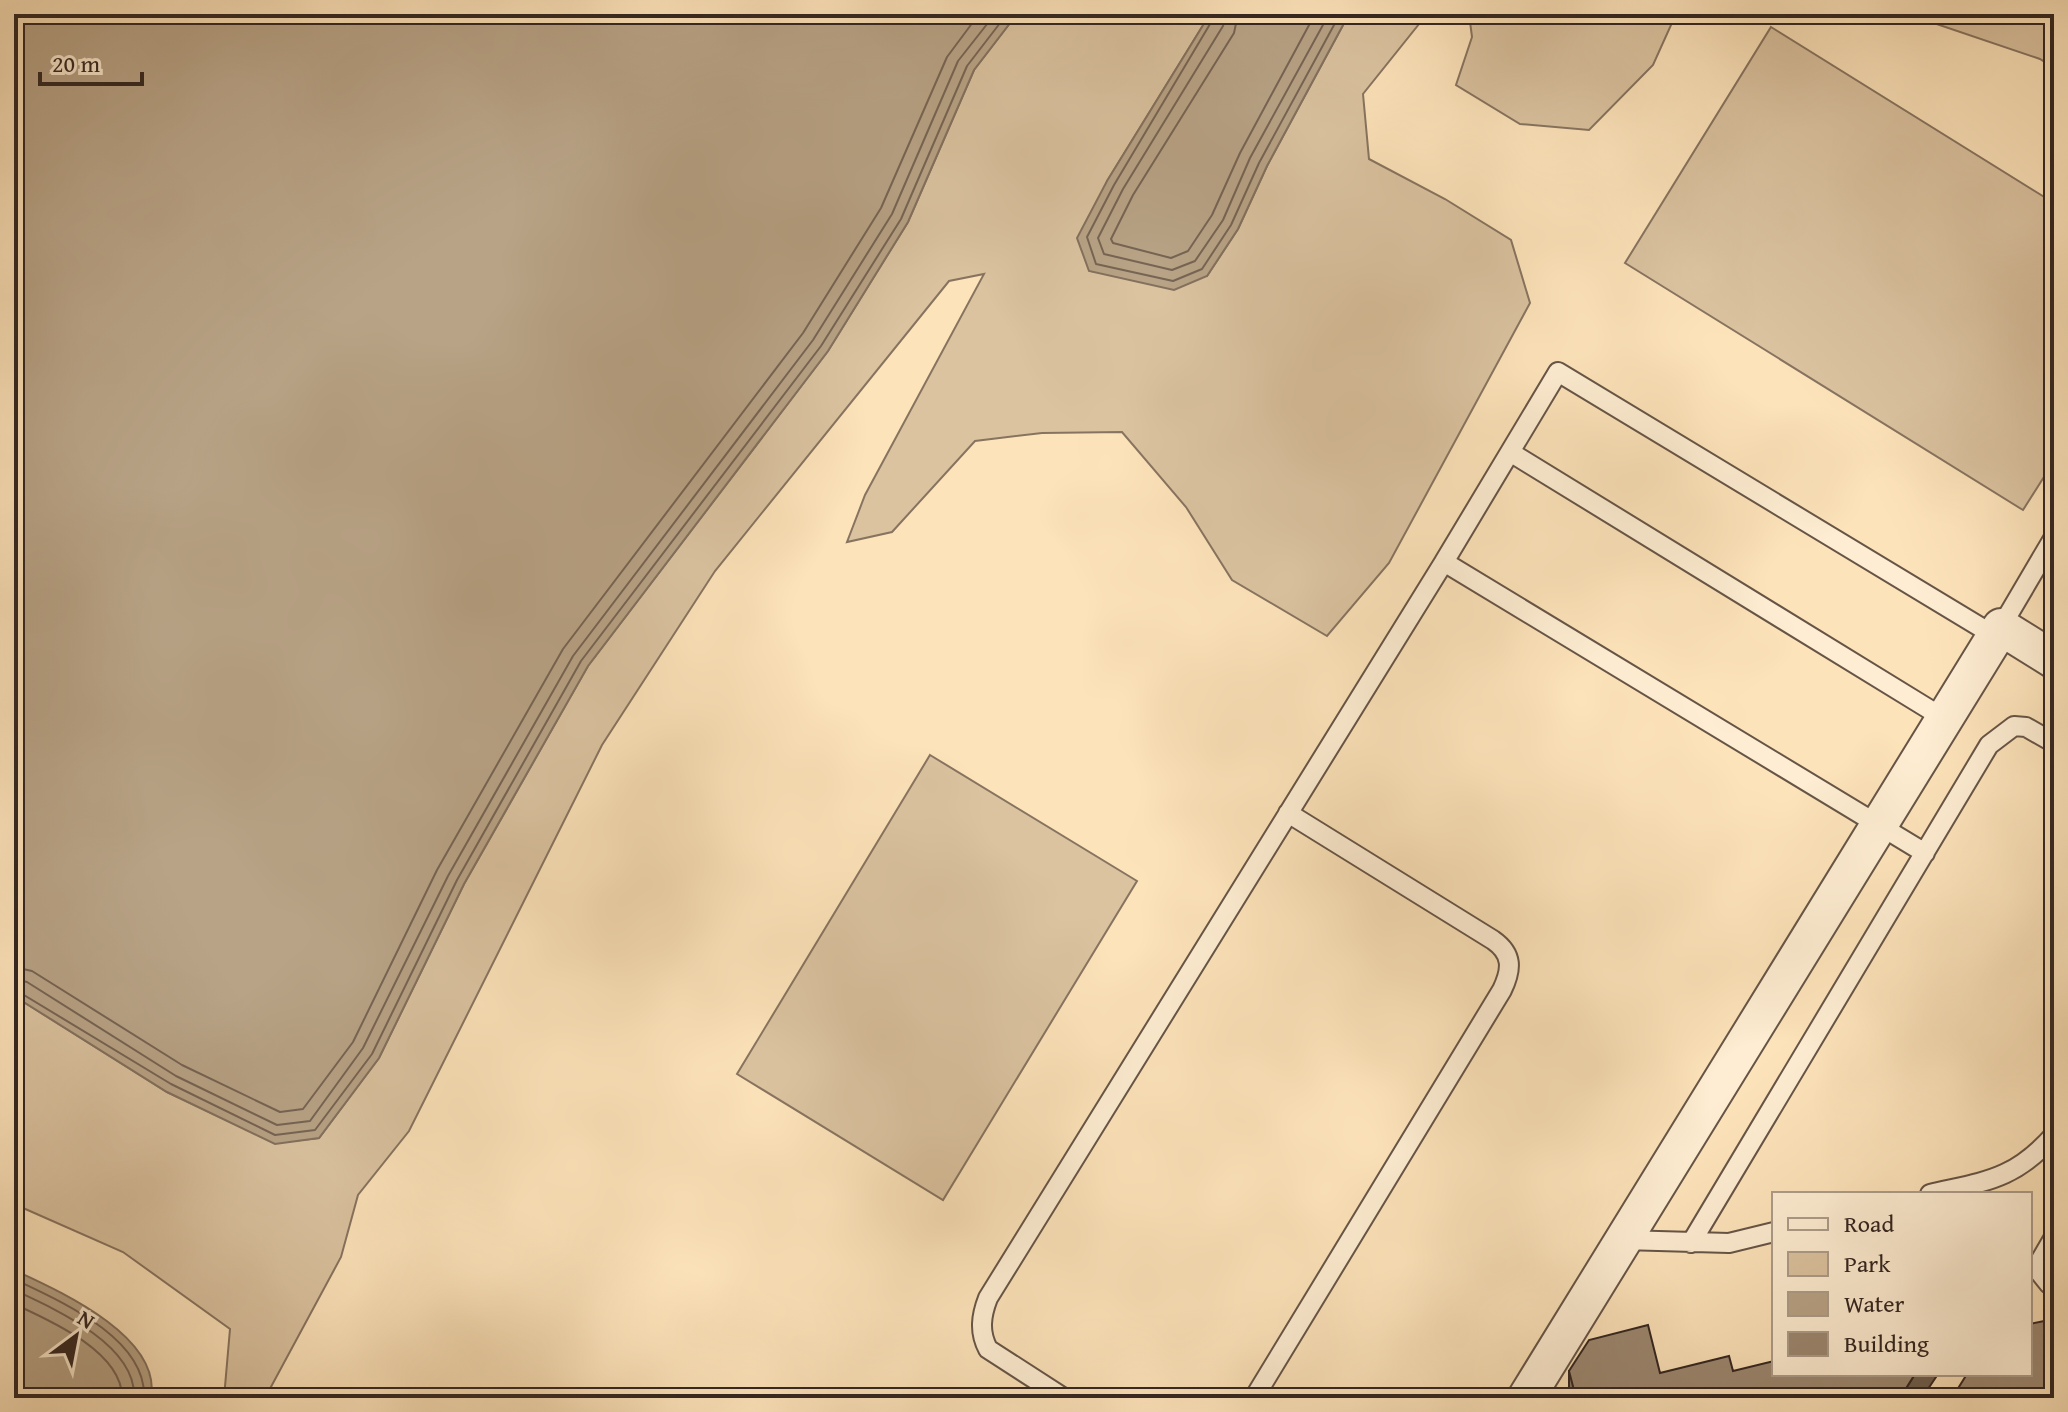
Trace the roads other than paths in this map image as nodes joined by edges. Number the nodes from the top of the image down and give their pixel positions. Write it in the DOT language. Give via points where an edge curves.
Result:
graph roads {
  1 [pos="1510,452"];
  2 [pos="2054,537"];
  3 [pos="1444,562"];
  4 [pos="1998,632"];
  5 [pos="2054,660"];
  6 [pos="1945,719"];
  7 [pos="2054,743"];
  8 [pos="1288,813"];
  9 [pos="1880,825"];
  10 [pos="1925,853"];
  11 [pos="2054,1135"];
  12 [pos="1938,1192"];
  13 [pos="1772,1232"];
  14 [pos="2054,1237"];
  15 [pos="1623,1240"];
  16 [pos="1691,1243"];
  17 [pos="2049,1284"];
  18 [pos="1064,1398"];
  19 [pos="1254,1398"];
  20 [pos="1526,1398"];
  1 -- 3 [label="lane"];
  1 -- 4 [label="lane" via="1558,372"];
  1 -- 6 [label="lane"];
  2 -- 4 [label="lane"];
  3 -- 8 [label="lane"];
  3 -- 9 [label="lane"];
  4 -- 5 [label="street"];
  4 -- 6 [label="street"];
  6 -- 9 [label="street"];
  7 -- 10 [label="lane" via="2020,726 1995,737"];
  8 -- 18 [label="lane" via="982,1311 982,1338 988,1349"];
  8 -- 19 [label="lane" via="1493,940 1509,957 1510,967 1502,990"];
  9 -- 10 [label="lane"];
  9 -- 15 [label="street"];
  10 -- 16 [label="lane"];
  11 -- 12 [label="lane" via="2014,1172"];
  13 -- 16 [label="lane" via="1729,1243"];
  14 -- 17 [label="lane" via="2036,1268"];
  15 -- 16 [label="lane"];
  15 -- 20 [label="street"];
}
